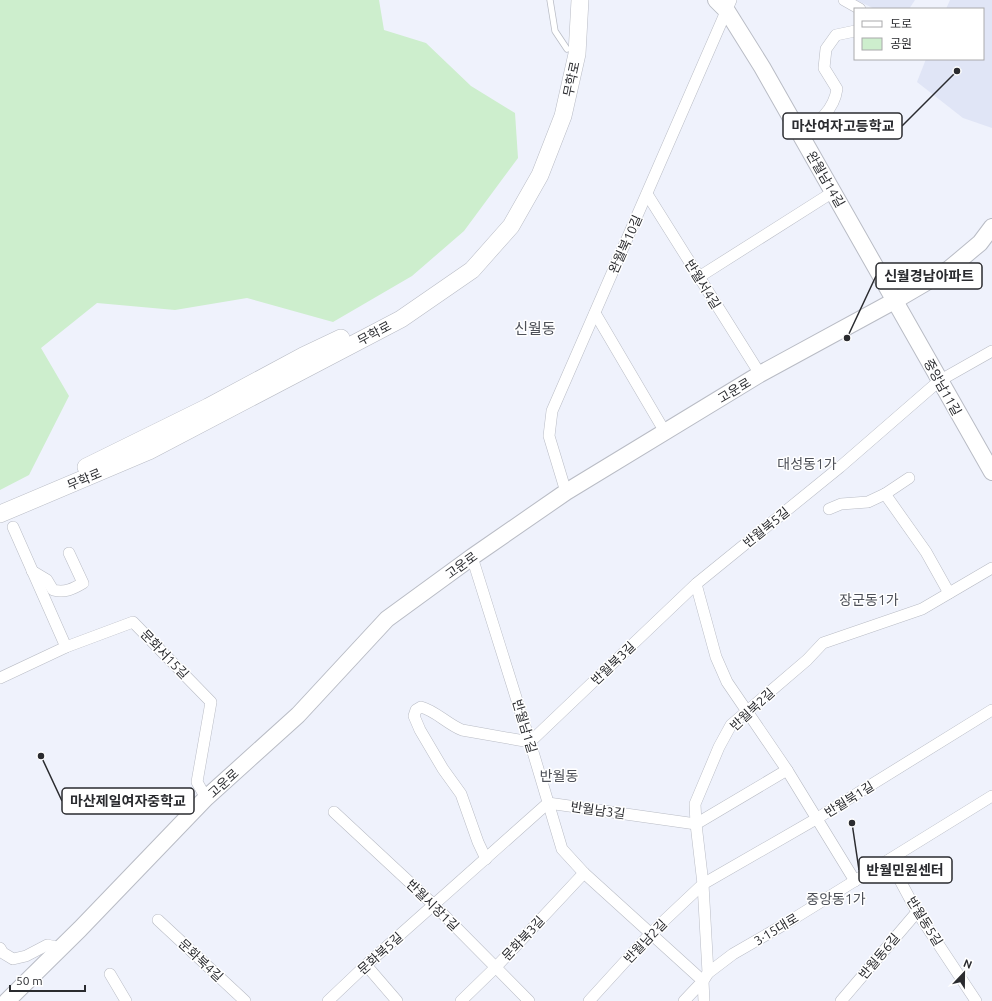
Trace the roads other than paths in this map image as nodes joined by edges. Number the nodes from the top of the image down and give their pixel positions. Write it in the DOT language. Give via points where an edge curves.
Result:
graph roads {
  1 [pos="550,0"];
  2 [pos="571,0"];
  3 [pos="580,0"];
  4 [pos="844,0"];
  5 [pos="725,4"];
  6 [pos="858,8"];
  7 [pos="854,31"];
  8 [pos="567,49"];
  9 [pos="801,134"];
  10 [pos="833,192"];
  11 [pos="647,194"];
  12 [pos="992,227"];
  13 [pos="699,277"];
  14 [pos="896,300"];
  15 [pos="595,313"];
  16 [pos="992,351"];
  17 [pos="760,374"];
  18 [pos="939,381"];
  19 [pos="665,432"];
  20 [pos="992,472"];
  21 [pos="909,478"];
  22 [pos="566,492"];
  23 [pos="884,494"];
  24 [pos="0,506"];
  25 [pos="829,509"];
  26 [pos="0,514"];
  27 [pos="13,527"];
  28 [pos="69,553"];
  29 [pos="472,557"];
  30 [pos="992,568"];
  31 [pos="32,570"];
  32 [pos="696,584"];
  33 [pos="949,593"];
  34 [pos="66,647"];
  35 [pos="0,678"];
  36 [pos="747,710"];
  37 [pos="992,710"];
  38 [pos="530,742"];
  39 [pos="787,770"];
  40 [pos="992,796"];
  41 [pos="206,798"];
  42 [pos="548,803"];
  43 [pos="334,812"];
  44 [pos="816,819"];
  45 [pos="696,824"];
  46 [pos="486,859"];
  47 [pos="889,860"];
  48 [pos="584,873"];
  49 [pos="855,881"];
  50 [pos="703,884"];
  51 [pos="434,905"];
  52 [pos="917,912"];
  53 [pos="158,920"];
  54 [pos="651,933"];
  55 [pos="0,948"];
  56 [pos="61,948"];
  57 [pos="366,965"];
  58 [pos="496,967"];
  59 [pos="110,974"];
  60 [pos="706,977"];
  61 [pos="7,1001"];
  62 [pos="126,1001"];
  63 [pos="245,1001"];
  64 [pos="328,1001"];
  65 [pos="397,1001"];
  66 [pos="461,1001"];
  67 [pos="529,1001"];
  68 [pos="589,1001"];
  69 [pos="684,1001"];
  70 [pos="704,1001"];
  71 [pos="841,1001"];
  72 [pos="976,1001"];
  1 -- 8 [label="lane" via="555,31"];
  2 -- 8 [label="main road, 무학로"];
  3 -- 26 [label="main road, 무학로" via="577,54 564,110 540,175 511,226 472,270 401,319 149,451"];
  4 -- 6 [label="street"];
  5 -- 9 [label="main road, 완월남14길"];
  5 -- 11 [label="street, 완월북10길"];
  7 -- 9 [label="street" via="836,35 826,50 824,68 837,89 836,97 829,110"];
  8 -- 24 [label="main road, 무학로" via="546,132 533,165 507,212 486,240 451,274 407,305 372,324 303,356 208,407 82,469"];
  9 -- 10 [label="main road, 완월남14길"];
  10 -- 13 [label="street"];
  10 -- 14 [label="main road, 완월남14길"];
  11 -- 13 [label="street, 반월서4길"];
  11 -- 15 [label="street, 완월북10길"];
  12 -- 14 [label="main road, 고운로" via="980,243 949,269"];
  13 -- 17 [label="street, 반월서4길"];
  14 -- 17 [label="main road, 고운로"];
  14 -- 18 [label="main road, 중앙남11길"];
  15 -- 19 [label="street"];
  15 -- 22 [label="street, 완월북10길" via="552,411 549,436"];
  16 -- 18 [label="street, 반월북5길"];
  17 -- 19 [label="main road, 고운로"];
  18 -- 20 [label="main road, 중앙남11길"];
  18 -- 32 [label="street, 반월북5길"];
  19 -- 22 [label="main road, 고운로"];
  21 -- 23 [label="street"];
  22 -- 29 [label="main road, 고운로"];
  23 -- 25 [label="street" via="868,502 841,504"];
  23 -- 33 [label="street" via="926,552"];
  27 -- 31 [label="street"];
  28 -- 31 [label="street" via="83,583 75,588 66,592 53,590 47,580"];
  29 -- 38 [label="street, 반월남1길"];
  29 -- 41 [label="main road, 고운로" via="387,619 298,715"];
  30 -- 33 [label="street, 반월북2길"];
  31 -- 34 [label="street"];
  32 -- 36 [label="street" via="716,657 727,682"];
  32 -- 38 [label="street, 반월북3길"];
  33 -- 36 [label="street, 반월북2길" via="922,609 823,643 807,660"];
  34 -- 35 [label="street, 문화서15길"];
  34 -- 41 [label="street, 문화서15길" via="133,622 211,702 197,782"];
  36 -- 39 [label="street"];
  36 -- 45 [label="street, 반월북2길" via="731,725 719,747 695,804"];
  37 -- 44 [label="street, 반월북1길"];
  38 -- 42 [label="street, 반월남1길"];
  38 -- 46 [label="street" via="462,730 429,709 421,707 416,710 414,716 420,730 461,794"];
  39 -- 44 [label="street"];
  39 -- 45 [label="street"];
  40 -- 47 [label="street, 3·15대로"];
  41 -- 56 [label="main road, 고운로"];
  42 -- 45 [label="street, 반월남3길"];
  42 -- 46 [label="street"];
  42 -- 48 [label="street, 반월남1길" via="562,849"];
  43 -- 51 [label="street, 반월시장1길"];
  44 -- 49 [label="street"];
  44 -- 50 [label="street, 반월북1길"];
  45 -- 50 [label="street, 반월북2길"];
  46 -- 51 [label="street"];
  47 -- 49 [label="street, 3·15대로"];
  47 -- 52 [label="street, 반월동5길"];
  48 -- 54 [label="street, 반월남1길"];
  48 -- 58 [label="street, 문화북3길"];
  49 -- 60 [label="street, 3·15대로" via="733,954"];
  50 -- 54 [label="street, 반월남2길"];
  50 -- 60 [label="street, 반월북2길"];
  51 -- 57 [label="street, 문화북5길"];
  51 -- 58 [label="street, 반월시장1길"];
  52 -- 71 [label="street, 반월동6길"];
  52 -- 72 [label="street, 반월동5길"];
  53 -- 63 [label="street, 문화북4길"];
  54 -- 60 [label="street, 반월남1길"];
  54 -- 68 [label="street, 반월남2길"];
  55 -- 56 [label="street" via="2,953 13,959 26,956 47,945"];
  56 -- 61 [label="main road, 고운로"];
  57 -- 64 [label="street, 문화북5길"];
  57 -- 65 [label="street"];
  58 -- 66 [label="street, 문화북3길"];
  58 -- 67 [label="street, 반월시장1길"];
  59 -- 62 [label="street"];
  60 -- 69 [label="street, 3·15대로"];
  60 -- 70 [label="street"];
}
